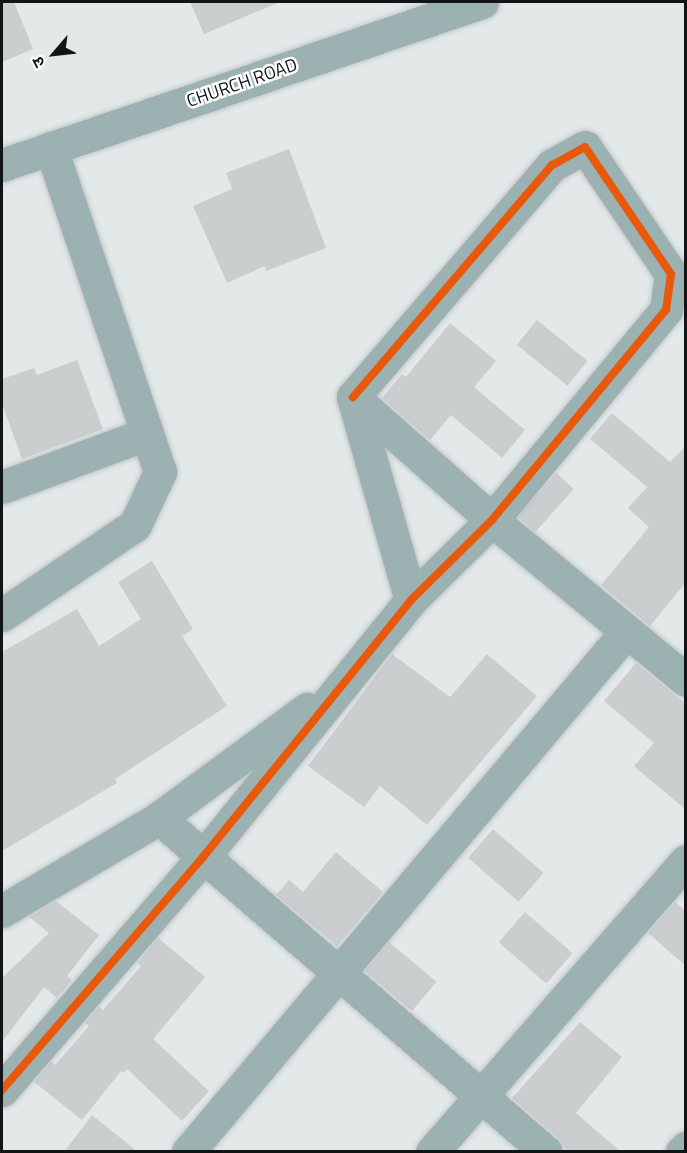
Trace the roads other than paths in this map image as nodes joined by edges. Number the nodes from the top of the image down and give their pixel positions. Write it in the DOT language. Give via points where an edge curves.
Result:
graph roads {
  1 [pos="482,2"];
  2 [pos="51,148"];
  3 [pos="2,165"];
  4 [pos="353,397"];
  5 [pos="146,434"];
  6 [pos="2,487"];
  7 [pos="492,520"];
  8 [pos="411,600"];
  9 [pos="2,615"];
  10 [pos="624,633"];
  11 [pos="686,680"];
  12 [pos="342,683"];
  13 [pos="159,818"];
  14 [pos="203,857"];
  15 [pos="686,861"];
  16 [pos="2,912"];
  17 [pos="340,974"];
  18 [pos="2,1090"];
  19 [pos="482,1097"];
  20 [pos="686,1148"];
  21 [pos="188,1152"];
  22 [pos="432,1152"];
  23 [pos="546,1152"];
  24 [pos="682,1152"];
  1 -- 2 [label="street, CHURCH ROAD"];
  2 -- 3 [label="street, CHURCH ROAD"];
  2 -- 5 [label="street"];
  4 -- 7 [label="street"];
  4 -- 7 [label="street" via="552,165 585,147 671,274 666,310"];
  4 -- 8 [label="street"];
  5 -- 6 [label="street"];
  5 -- 9 [label="street" via="160,472 135,525"];
  7 -- 8 [label="street"];
  7 -- 10 [label="street"];
  8 -- 12 [label="street"];
  10 -- 11 [label="street"];
  10 -- 17 [label="street"];
  12 -- 13 [label="street"];
  12 -- 14 [label="street"];
  13 -- 14 [label="street"];
  13 -- 16 [label="street"];
  14 -- 17 [label="street"];
  14 -- 18 [label="street"];
  15 -- 19 [label="street"];
  17 -- 19 [label="street"];
  17 -- 21 [label="street"];
  19 -- 22 [label="street"];
  19 -- 23 [label="street"];
  20 -- 24 [label="street"];
}
